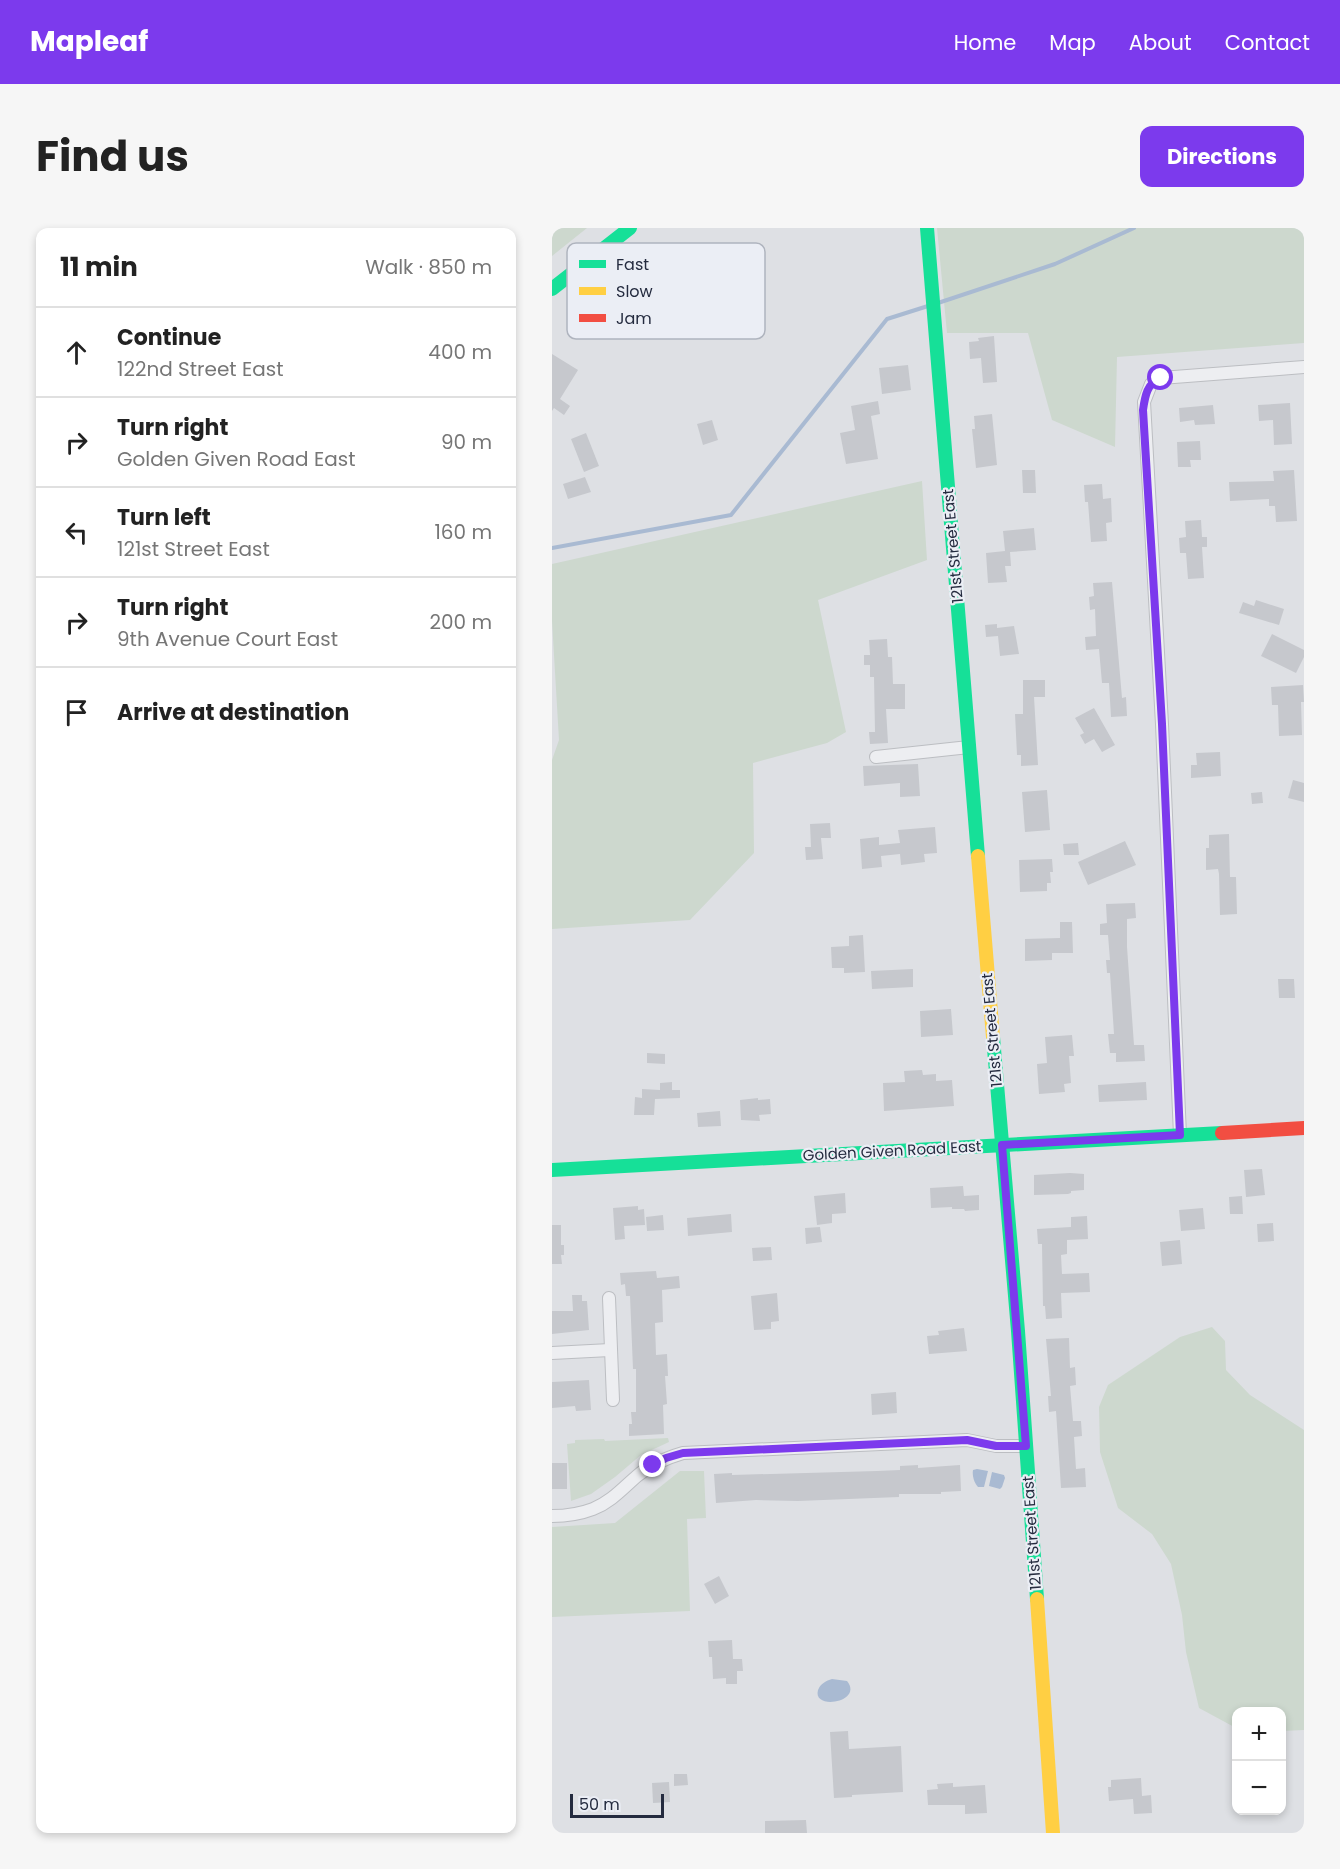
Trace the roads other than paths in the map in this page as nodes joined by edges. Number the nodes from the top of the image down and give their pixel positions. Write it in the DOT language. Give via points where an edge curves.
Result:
graph roads {
  1 [pos="630,228"];
  2 [pos="927,228"];
  3 [pos="611,243"];
  4 [pos="567,277"];
  5 [pos="552,289"];
  6 [pos="1304,367"];
  7 [pos="969,747"];
  8 [pos="876,757"];
  9 [pos="1304,1128"];
  10 [pos="1180,1135"];
  11 [pos="1002,1145"];
  12 [pos="552,1170"];
  13 [pos="609,1298"];
  14 [pos="610,1350"];
  15 [pos="552,1353"];
  16 [pos="613,1400"];
  17 [pos="1026,1446"];
  18 [pos="552,1516"];
  19 [pos="1053,1833"];
  1 -- 3 [label="street"];
  2 -- 7 [label="street, 121st Street East"];
  4 -- 5 [label="street"];
  6 -- 10 [label="street" via="1155,380 1143,410"];
  7 -- 8 [label="street"];
  7 -- 11 [label="street, 121st Street East"];
  9 -- 10 [label="street, Golden Given Road East"];
  10 -- 11 [label="street, Golden Given Road East"];
  11 -- 12 [label="street, Golden Given Road East"];
  11 -- 17 [label="street, 121st Street East"];
  13 -- 14 [label="street"];
  14 -- 15 [label="street"];
  14 -- 16 [label="street"];
  17 -- 18 [label="street" via="996,1446 967,1440 683,1453 653,1465 593,1509"];
  17 -- 19 [label="street, 121st Street East"];
}
